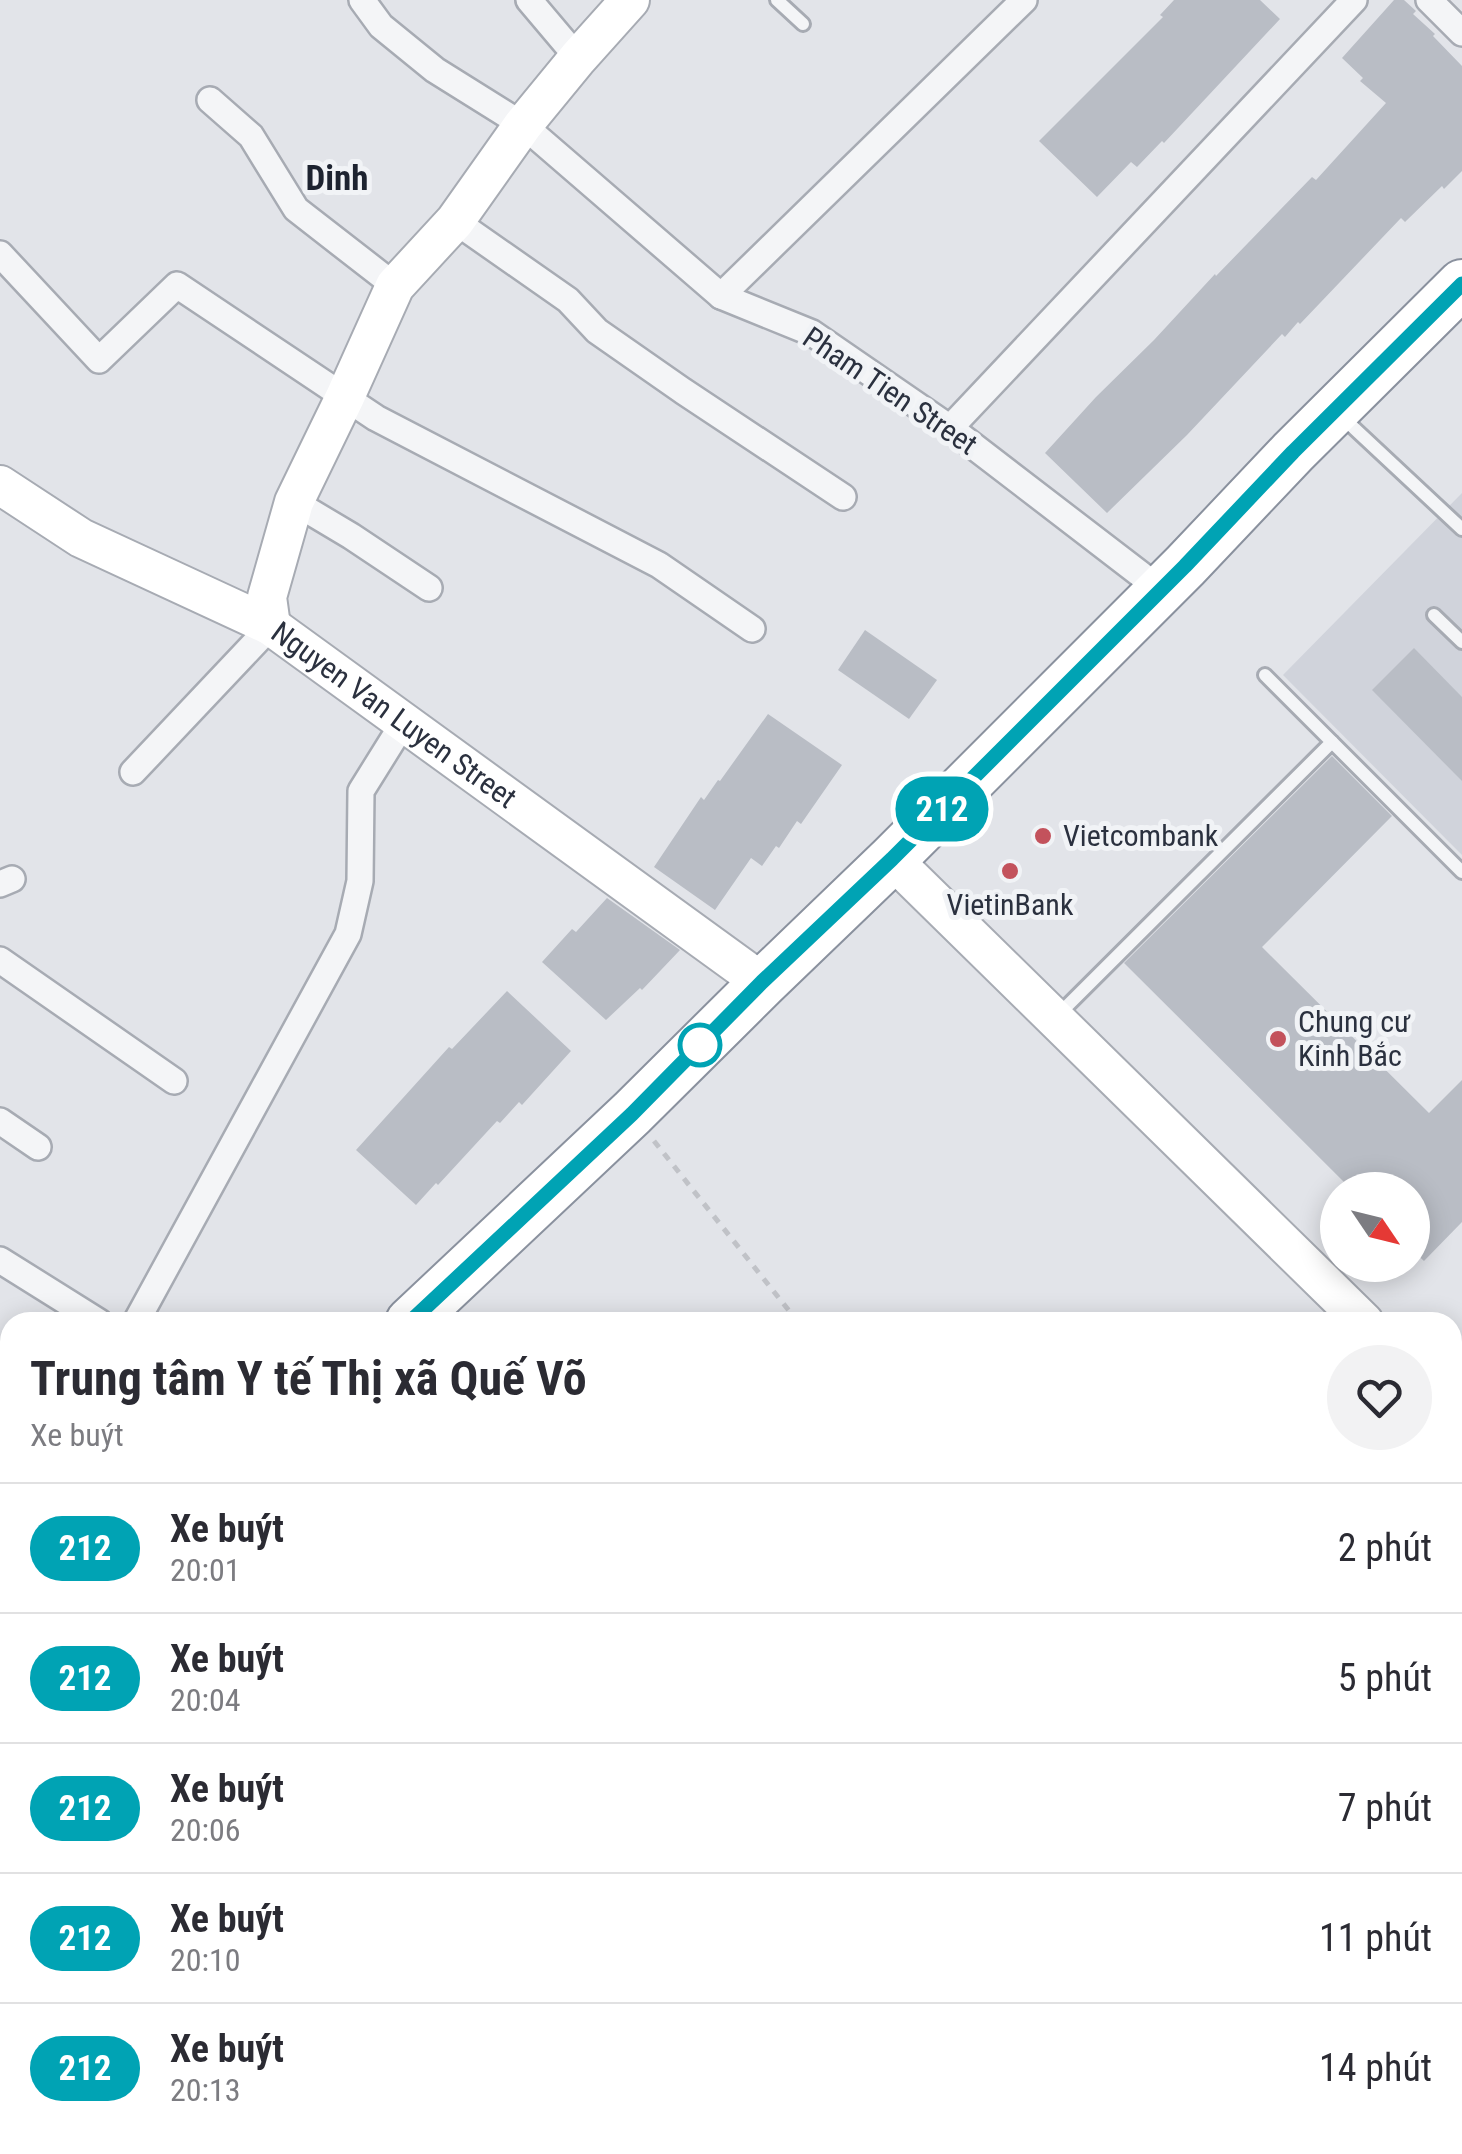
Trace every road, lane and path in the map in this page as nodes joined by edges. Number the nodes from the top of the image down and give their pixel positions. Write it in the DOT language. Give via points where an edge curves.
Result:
graph roads {
  1 [pos="362,0"];
  2 [pos="529,0"];
  3 [pos="630,0"];
  4 [pos="777,0"];
  5 [pos="1024,0"];
  6 [pos="1354,0"];
  7 [pos="1429,0"];
  8 [pos="803,24"];
  9 [pos="1462,33"];
  10 [pos="578,58"];
  11 [pos="210,100"];
  12 [pos="523,126"];
  13 [pos="456,221"];
  14 [pos="0,254"];
  15 [pos="1462,284"];
  16 [pos="395,286"];
  17 [pos="720,296"];
  18 [pos="345,397"];
  19 [pos="1336,410"];
  20 [pos="950,428"];
  21 [pos="0,485"];
  22 [pos="843,497"];
  23 [pos="294,502"];
  24 [pos="1462,530"];
  25 [pos="429,588"];
  26 [pos="1161,590"];
  27 [pos="1434,616"];
  28 [pos="271,626"];
  29 [pos="752,629"];
  30 [pos="1462,642"];
  31 [pos="1265,675"];
  32 [pos="404,722"];
  33 [pos="1332,742"];
  34 [pos="134,772"];
  35 [pos="892,859"];
  36 [pos="1462,872"];
  37 [pos="0,960"];
  38 [pos="762,982"];
  39 [pos="1055,1018"];
  40 [pos="174,1081"];
  41 [pos="632,1114"];
  42 [pos="0,1121"];
  43 [pos="38,1146"];
  44 [pos="0,1260"];
  45 [pos="83,1312"];
  46 [pos="141,1312"];
  47 [pos="421,1312"];
  48 [pos="790,1312"];
  49 [pos="1354,1312"];
  1 -- 12 [label="street, Pham Tien Street" via="381,26 435,70"];
  2 -- 10 [label="street"];
  3 -- 10 [label="street"];
  4 -- 8 [label="lane"];
  5 -- 17 [label="street"];
  6 -- 20 [label="street"];
  7 -- 9 [label="street"];
  10 -- 12 [label="street"];
  11 -- 16 [label="street" via="251,136 296,208"];
  12 -- 13 [label="street"];
  12 -- 17 [label="street, Pham Tien Street"];
  13 -- 16 [label="street"];
  13 -- 22 [label="street" via="568,300 597,331"];
  14 -- 18 [label="street" via="100,360 178,285"];
  15 -- 19 [label="highway"];
  16 -- 18 [label="street"];
  17 -- 20 [label="street, Pham Tien Street" via="812,334"];
  18 -- 23 [label="street"];
  18 -- 29 [label="street" via="659,565"];
  19 -- 24 [label="lane"];
  19 -- 26 [label="highway"];
  20 -- 26 [label="street, Pham Tien Street"];
  21 -- 28 [label="street, Nguyen Van Luyen Street" via="81,538"];
  23 -- 25 [label="street"];
  23 -- 28 [label="street" via="267,597"];
  26 -- 35 [label="highway"];
  27 -- 30 [label="lane"];
  28 -- 32 [label="street, Nguyen Van Luyen Street"];
  28 -- 34 [label="street"];
  31 -- 33 [label="lane"];
  32 -- 38 [label="street, Nguyen Van Luyen Street"];
  32 -- 46 [label="street" via="361,792 360,881 348,934"];
  33 -- 36 [label="lane"];
  33 -- 39 [label="lane"];
  35 -- 38 [label="highway"];
  35 -- 39 [label="street"];
  37 -- 40 [label="street"];
  38 -- 41 [label="highway"];
  39 -- 49 [label="street"];
  41 -- 47 [label="highway"];
  41 -- 48 [label="path"];
  42 -- 43 [label="street"];
  44 -- 45 [label="street"];
}
